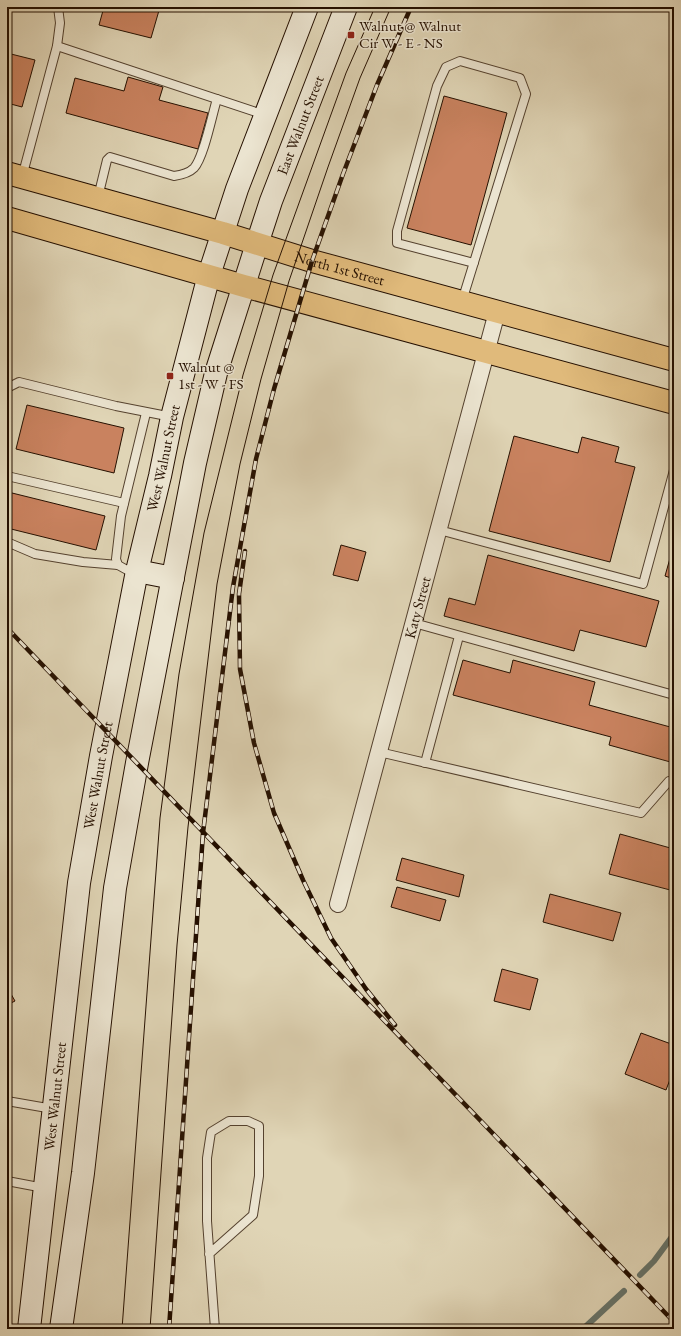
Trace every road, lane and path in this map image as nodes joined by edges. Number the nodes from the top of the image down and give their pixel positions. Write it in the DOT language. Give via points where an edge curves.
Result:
graph roads {
  1 [pos="58,7"];
  2 [pos="307,7"];
  3 [pos="346,7"];
  4 [pos="57,46"];
  5 [pos="216,99"];
  6 [pos="265,115"];
  7 [pos="15,175"];
  8 [pos="98,198"];
  9 [pos="7,218"];
  10 [pos="222,233"];
  11 [pos="257,244"];
  12 [pos="474,263"];
  13 [pos="209,275"];
  14 [pos="244,286"];
  15 [pos="462,302"];
  16 [pos="497,312"];
  17 [pos="486,352"];
  18 [pos="674,360"];
  19 [pos="7,388"];
  20 [pos="674,403"];
  21 [pos="146,413"];
  22 [pos="172,417"];
  23 [pos="674,470"];
  24 [pos="7,476"];
  25 [pos="124,503"];
  26 [pos="439,530"];
  27 [pos="7,542"];
  28 [pos="127,568"];
  29 [pos="173,578"];
  30 [pos="414,623"];
  31 [pos="459,636"];
  32 [pos="674,695"];
  33 [pos="379,752"];
  34 [pos="425,763"];
  35 [pos="674,781"];
  36 [pos="338,904"];
  37 [pos="7,1101"];
  38 [pos="53,1109"];
  39 [pos="7,1181"];
  40 [pos="45,1188"];
  41 [pos="209,1254"];
  42 [pos="29,1329"];
  43 [pos="61,1329"];
  44 [pos="216,1329"];
  1 -- 4 [label="lane" via="60,23"];
  2 -- 6 [label="main road"];
  3 -- 11 [label="main road, East Walnut Street" via="271,201"];
  4 -- 5 [label="lane"];
  4 -- 7 [label="lane"];
  5 -- 6 [label="lane"];
  5 -- 8 [label="lane" via="200,160 193,169 183,175 174,176 110,158 107,160"];
  6 -- 10 [label="main road"];
  7 -- 8 [label="main road, North 1st Street"];
  8 -- 10 [label="main road, North 1st Street"];
  9 -- 13 [label="main road"];
  10 -- 11 [label="main road, North 1st Street"];
  10 -- 13 [label="main road, West Walnut Street"];
  11 -- 14 [label="main road"];
  11 -- 15 [label="main road, North 1st Street" via="312,262"];
  12 -- 12 [label="lane" via="526,94 520,78 460,61 446,67 437,86 397,231 396,243"];
  12 -- 15 [label="lane"];
  13 -- 14 [label="main road"];
  13 -- 22 [label="main road, West Walnut Street"];
  14 -- 17 [label="main road"];
  14 -- 29 [label="main road" via="216,373 195,463"];
  15 -- 16 [label="main road, North 1st Street"];
  16 -- 17 [label="street, Katy Street"];
  16 -- 18 [label="main road, North 1st Street"];
  17 -- 20 [label="main road"];
  17 -- 26 [label="street, Katy Street"];
  19 -- 21 [label="lane" via="19,382"];
  21 -- 22 [label="lane"];
  21 -- 25 [label="lane"];
  22 -- 28 [label="main road, West Walnut Street" via="160,476"];
  23 -- 26 [label="lane" via="643,584"];
  24 -- 25 [label="lane"];
  25 -- 28 [label="lane" via="116,559"];
  26 -- 30 [label="street, Katy Street"];
  27 -- 28 [label="lane" via="35,554"];
  28 -- 29 [label="main road"];
  28 -- 38 [label="main road, West Walnut Street" via="101,756 78,883"];
  29 -- 43 [label="main road" via="115,888 83,1173"];
  30 -- 31 [label="lane"];
  30 -- 33 [label="street, Katy Street"];
  31 -- 32 [label="lane"];
  31 -- 34 [label="lane"];
  33 -- 34 [label="lane"];
  33 -- 36 [label="street, Katy Street"];
  34 -- 35 [label="lane" via="641,813 669,781"];
  37 -- 38 [label="lane"];
  38 -- 40 [label="main road, West Walnut Street"];
  39 -- 40 [label="lane"];
  40 -- 42 [label="main road, West Walnut Street"];
  41 -- 41 [label="lane" via="206,1158 211,1132 229,1121 248,1121 259,1126 259,1176 253,1215"];
  41 -- 44 [label="lane"];
}
